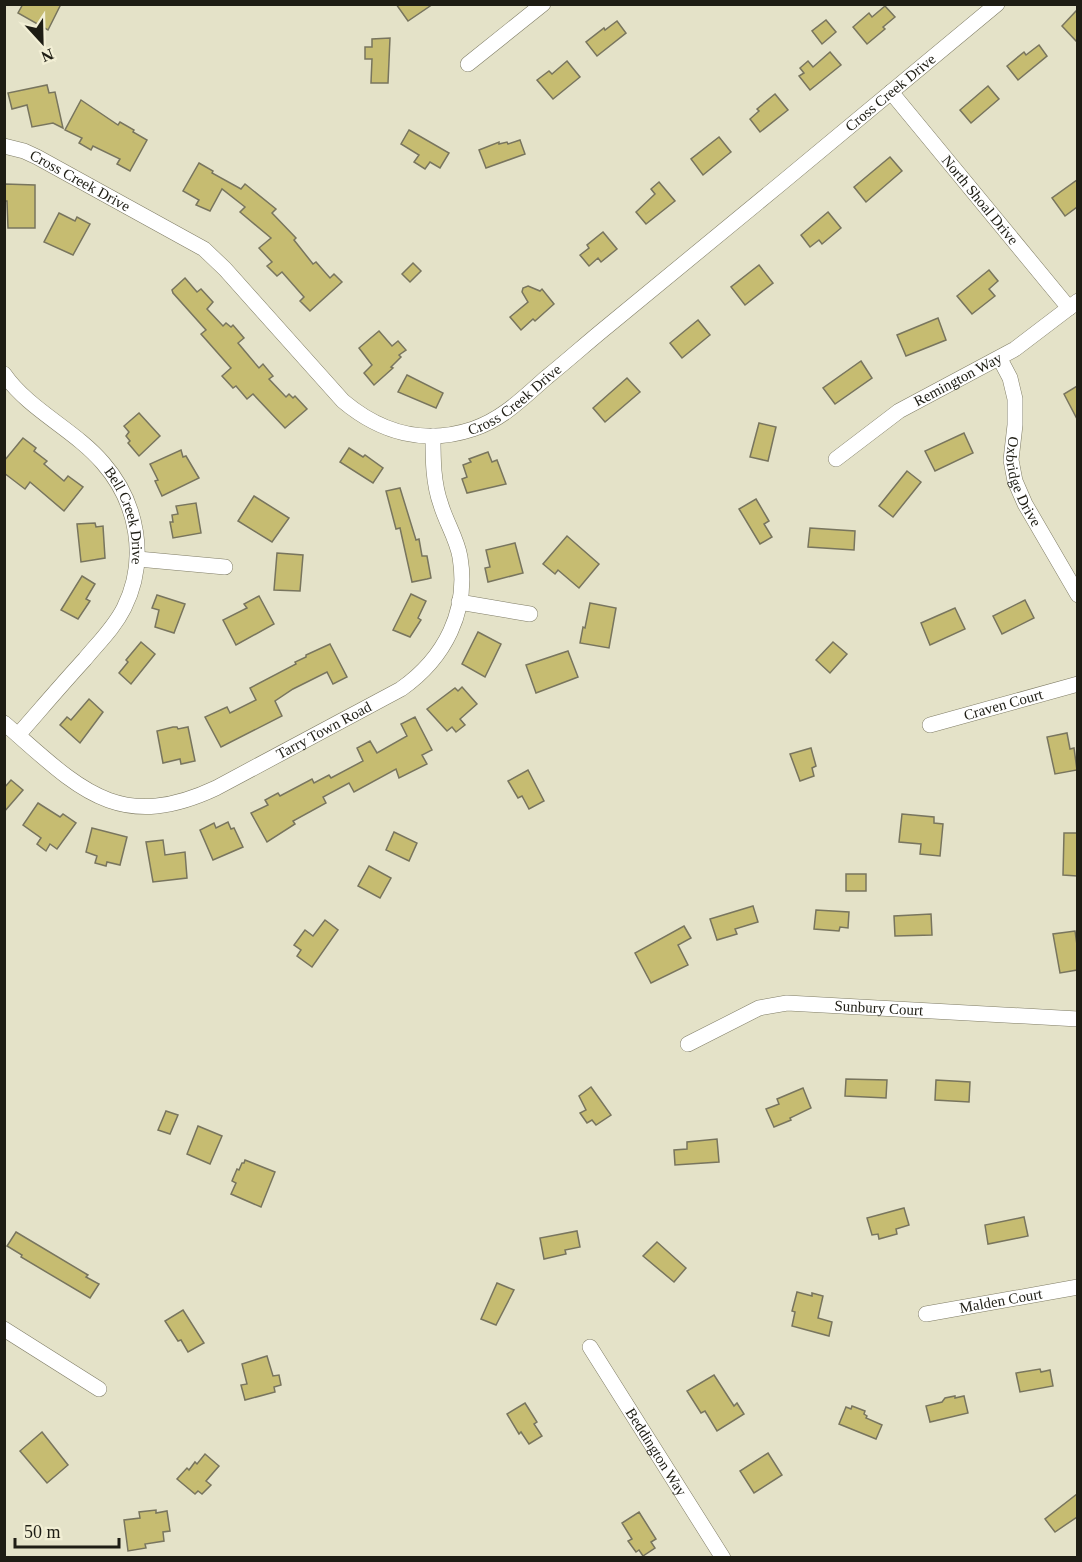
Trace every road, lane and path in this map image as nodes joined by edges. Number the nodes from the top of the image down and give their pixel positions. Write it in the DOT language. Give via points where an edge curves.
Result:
graph roads {
  1 [pos="543,4"];
  2 [pos="997,4"];
  3 [pos="468,64"];
  4 [pos="891,92"];
  5 [pos="4,146"];
  6 [pos="1073,305"];
  7 [pos="1000,359"];
  8 [pos="4,375"];
  9 [pos="433,436"];
  10 [pos="836,459"];
  11 [pos="138,559"];
  12 [pos="225,567"];
  13 [pos="1077,595"];
  14 [pos="459,602"];
  15 [pos="530,614"];
  16 [pos="1077,684"];
  17 [pos="4,723"];
  18 [pos="930,725"];
  19 [pos="18,735"];
  20 [pos="1077,1019"];
  21 [pos="688,1044"];
  22 [pos="1077,1287"];
  23 [pos="926,1314"];
  24 [pos="4,1329"];
  25 [pos="590,1347"];
  26 [pos="99,1389"];
  27 [pos="723,1557"];
  1 -- 3 [label="street"];
  2 -- 4 [label="street, Cross Creek Drive"];
  4 -- 6 [label="street, North Shoal Drive"];
  4 -- 9 [label="street, Cross Creek Drive" via="508,411 473,429"];
  5 -- 9 [label="street, Cross Creek Drive" via="37,157 204,249 352,409 386,428"];
  6 -- 7 [label="street, Remington Way"];
  7 -- 10 [label="street, Remington Way" via="899,411"];
  7 -- 13 [label="street, Oxbridge Drive" via="1015,399 1011,460 1015,481"];
  8 -- 11 [label="street, Bell Creek Drive" via="19,392 91,450 114,478 132,514"];
  9 -- 14 [label="street, Tarry Town Road" via="436,488 460,555"];
  11 -- 12 [label="street"];
  11 -- 19 [label="street, Bell Creek Drive" via="130,594 115,624"];
  14 -- 15 [label="street"];
  14 -- 19 [label="street, Tarry Town Road" via="448,639 417,678 216,788 182,802 148,806 92,794"];
  16 -- 18 [label="street, Craven Court"];
  17 -- 19 [label="street, Tarry Town Road"];
  20 -- 21 [label="street, Sunbury Court" via="787,1003 751,1011"];
  22 -- 23 [label="street, Malden Court"];
  24 -- 26 [label="street"];
  25 -- 27 [label="street, Beddington Way"];
}
